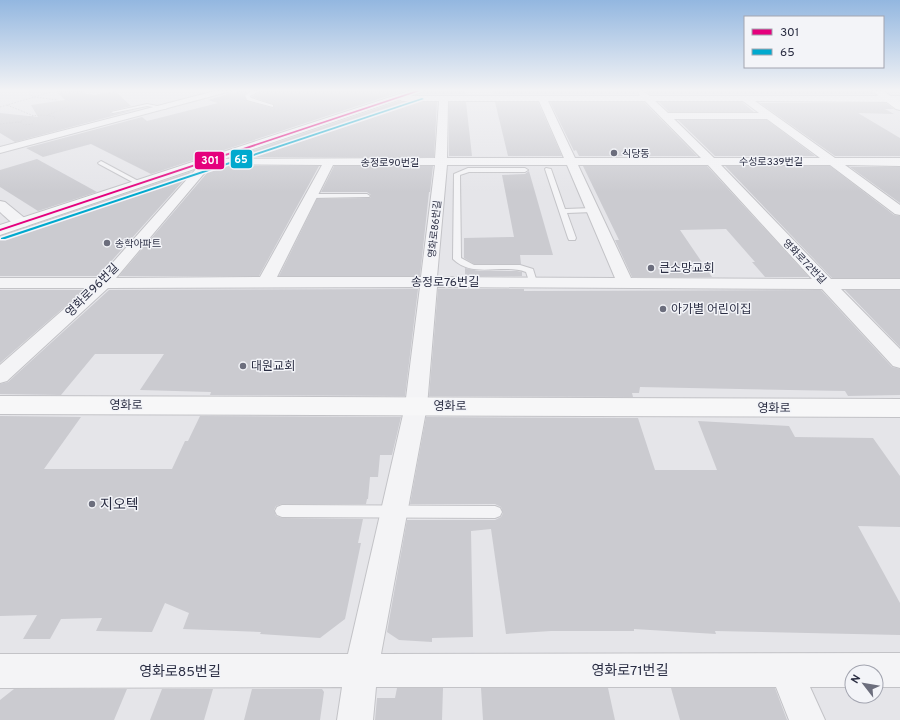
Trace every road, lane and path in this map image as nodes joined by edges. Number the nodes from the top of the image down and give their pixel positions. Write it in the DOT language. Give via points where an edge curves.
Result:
graph roads {
  1 [pos="100,125"];
  2 [pos="321,125"];
  3 [pos="442,125"];
  4 [pos="555,125"];
  5 [pos="674,125"];
  6 [pos="781,125"];
  7 [pos="0,150"];
  8 [pos="209,161"];
  9 [pos="710,161"];
  10 [pos="832,161"];
  11 [pos="328,162"];
  12 [pos="440,162"];
  13 [pos="572,162"];
  14 [pos="900,162"];
  15 [pos="101,163"];
  16 [pos="526,170"];
  17 [pos="548,170"];
  18 [pos="140,184"];
  19 [pos="311,196"];
  20 [pos="367,196"];
  21 [pos="0,205"];
  22 [pos="593,210"];
  23 [pos="562,211"];
  24 [pos="900,211"];
  25 [pos="22,223"];
  26 [pos="0,230"];
  27 [pos="572,238"];
  28 [pos="266,282"];
  29 [pos="429,282"];
  30 [pos="533,282"];
  31 [pos="625,282"];
  32 [pos="0,283"];
  33 [pos="103,283"];
  34 [pos="826,283"];
  35 [pos="900,284"];
  36 [pos="900,361"];
  37 [pos="0,376"];
  38 [pos="0,405"];
  39 [pos="416,406"];
  40 [pos="900,408"];
  41 [pos="282,511"];
  42 [pos="394,511"];
  43 [pos="495,512"];
  44 [pos="361,670"];
  45 [pos="786,670"];
  46 [pos="900,670"];
  47 [pos="2,674"];
  48 [pos="355,720"];
  49 [pos="807,720"];
  1 -- 7 [label="street"];
  2 -- 8 [label="street"];
  3 -- 12 [label="street, 영화로86번길"];
  4 -- 13 [label="street"];
  5 -- 9 [label="street, 영화로72번길"];
  6 -- 10 [label="street, 수성로339번길"];
  8 -- 11 [label="street, 송정로90번길"];
  8 -- 18 [label="street"];
  8 -- 33 [label="street, 영화로96번길"];
  9 -- 10 [label="street, 수성로339번길"];
  9 -- 13 [label="street, 송정로90번길"];
  9 -- 34 [label="street, 영화로72번길"];
  10 -- 14 [label="street, 수성로339번길"];
  10 -- 24 [label="street"];
  11 -- 12 [label="street, 송정로90번길"];
  11 -- 19 [label="street"];
  12 -- 13 [label="street, 송정로90번길"];
  12 -- 29 [label="street, 영화로86번길"];
  13 -- 22 [label="street"];
  15 -- 18 [label="lane"];
  16 -- 30 [label="lane" via="468,170 457,174 457,259 473,267 520,267 530,271"];
  17 -- 23 [label="lane"];
  18 -- 25 [label="street"];
  19 -- 20 [label="lane"];
  19 -- 28 [label="street"];
  21 -- 25 [label="street"];
  22 -- 23 [label="lane"];
  22 -- 31 [label="street"];
  23 -- 27 [label="lane"];
  25 -- 26 [label="street"];
  28 -- 29 [label="street, 송정로76번길"];
  28 -- 33 [label="street, 송정로76번길"];
  29 -- 30 [label="street, 송정로76번길"];
  29 -- 39 [label="street, 영화로86번길"];
  30 -- 31 [label="street, 송정로76번길"];
  31 -- 34 [label="street, 송정로76번길"];
  32 -- 33 [label="street, 송정로76번길"];
  33 -- 37 [label="street, 영화로96번길"];
  34 -- 35 [label="street, 송정로76번길"];
  34 -- 36 [label="street, 영화로72번길"];
  38 -- 39 [label="street, 영화로"];
  39 -- 40 [label="street, 영화로"];
  39 -- 42 [label="street"];
  41 -- 42 [label="lane"];
  42 -- 43 [label="lane"];
  42 -- 44 [label="street"];
  44 -- 45 [label="street, 영화로71번길"];
  44 -- 47 [label="street, 영화로85번길"];
  44 -- 48 [label="street"];
  45 -- 46 [label="street, 영화로71번길"];
  45 -- 49 [label="street"];
}
